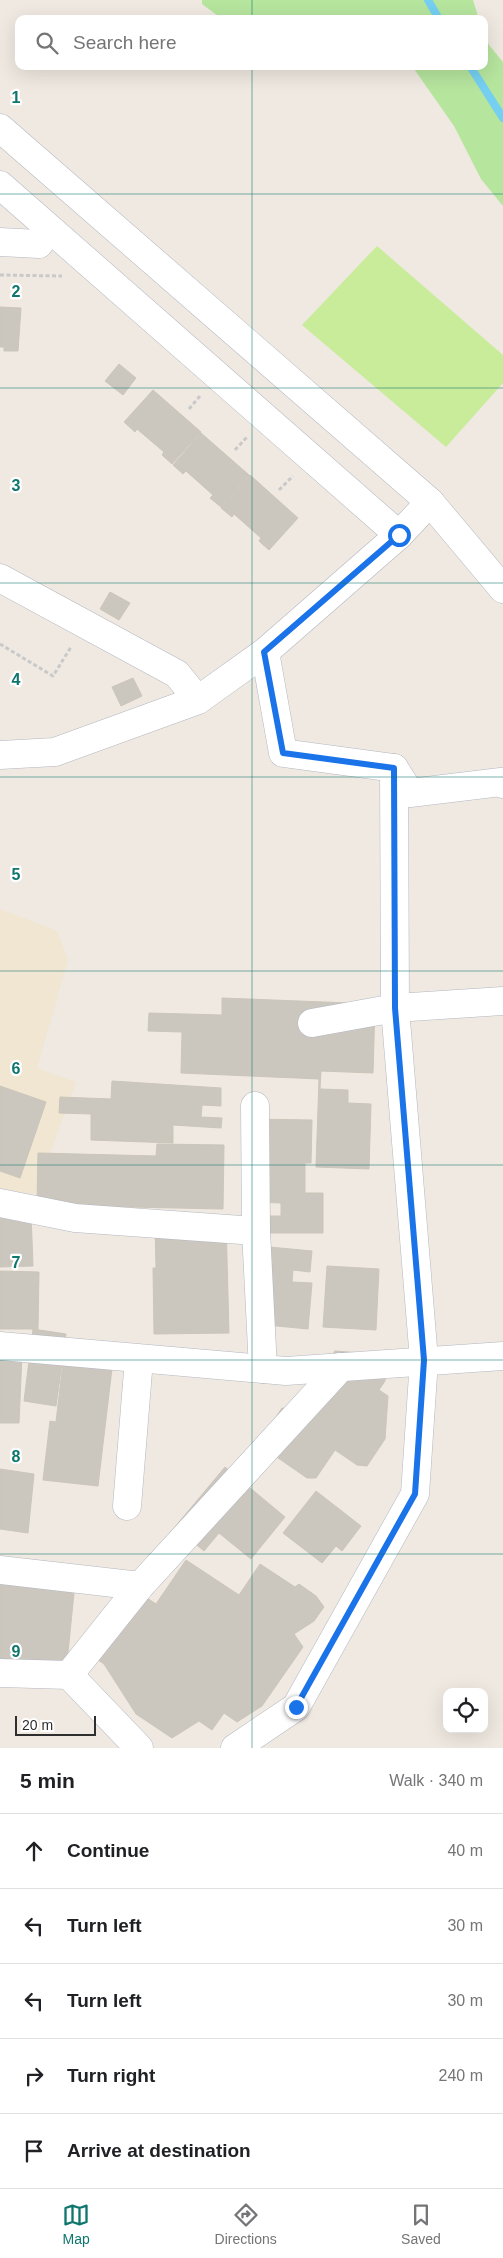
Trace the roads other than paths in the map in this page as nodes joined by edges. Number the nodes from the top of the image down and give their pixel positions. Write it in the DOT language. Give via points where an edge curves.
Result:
graph roads {
  1 [pos="0,128"];
  2 [pos="0,185"];
  3 [pos="0,242"];
  4 [pos="40,244"];
  5 [pos="0,260"];
  6 [pos="430,502"];
  7 [pos="399,535"];
  8 [pos="0,558"];
  9 [pos="0,578"];
  10 [pos="503,589"];
  11 [pos="0,594"];
  12 [pos="76,618"];
  13 [pos="264,652"];
  14 [pos="198,700"];
  15 [pos="0,754"];
  16 [pos="394,768"];
  17 [pos="503,784"];
  18 [pos="503,1001"];
  19 [pos="395,1008"];
  20 [pos="312,1023"];
  21 [pos="255,1106"];
  22 [pos="0,1203"];
  23 [pos="256,1230"];
  24 [pos="0,1346"];
  25 [pos="503,1356"];
  26 [pos="138,1359"];
  27 [pos="424,1360"];
  28 [pos="342,1367"];
  29 [pos="264,1369"];
  30 [pos="127,1506"];
  31 [pos="0,1570"];
  32 [pos="140,1586"];
  33 [pos="0,1673"];
  34 [pos="69,1675"];
  35 [pos="139,1748"];
  36 [pos="235,1748"];
  1 -- 6 [label="street"];
  2 -- 7 [label="street"];
  3 -- 4 [label="street"];
  3 -- 5 [label="street"];
  6 -- 7 [label="street"];
  6 -- 10 [label="street"];
  7 -- 13 [label="street"];
  8 -- 12 [label="street" via="75,597"];
  9 -- 12 [label="street"];
  11 -- 12 [label="street" via="60,626"];
  12 -- 14 [label="street" via="177,674"];
  13 -- 14 [label="street"];
  13 -- 16 [label="street" via="283,753"];
  14 -- 15 [label="street" via="55,752"];
  16 -- 17 [label="street" via="410,792"];
  16 -- 19 [label="street"];
  18 -- 19 [label="street"];
  19 -- 20 [label="street"];
  19 -- 27 [label="street"];
  21 -- 23 [label="street"];
  22 -- 23 [label="street" via="75,1218"];
  23 -- 29 [label="street"];
  24 -- 26 [label="street"];
  25 -- 27 [label="street"];
  26 -- 29 [label="street"];
  26 -- 30 [label="street"];
  27 -- 28 [label="street"];
  27 -- 36 [label="street" via="415,1494 296,1707"];
  28 -- 29 [label="street" via="286,1371"];
  28 -- 32 [label="street"];
  31 -- 32 [label="street"];
  32 -- 34 [label="street"];
  33 -- 34 [label="street"];
  34 -- 35 [label="street"];
}
